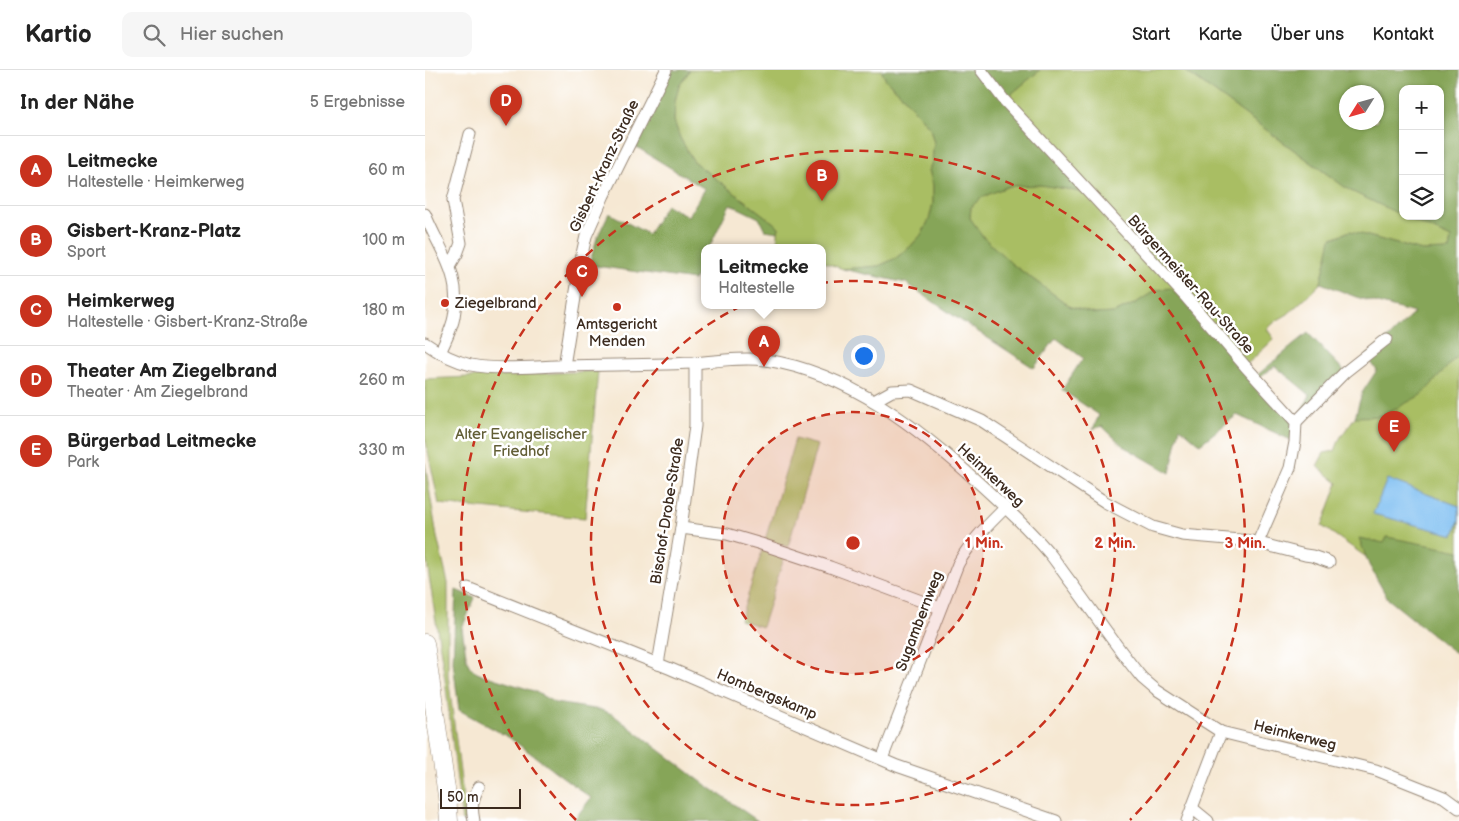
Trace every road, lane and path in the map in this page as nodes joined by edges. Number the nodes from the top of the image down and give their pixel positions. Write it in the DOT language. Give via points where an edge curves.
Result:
graph roads {
  1 [pos="666,70"];
  2 [pos="981,70"];
  3 [pos="470,134"];
  4 [pos="425,214"];
  5 [pos="450,266"];
  6 [pos="1387,339"];
  7 [pos="425,343"];
  8 [pos="440,353"];
  9 [pos="695,362"];
  10 [pos="564,366"];
  11 [pos="874,401"];
  12 [pos="1296,422"];
  13 [pos="1005,508"];
  14 [pos="681,528"];
  15 [pos="1258,542"];
  16 [pos="1329,562"];
  17 [pos="469,588"];
  18 [pos="941,608"];
  19 [pos="425,643"];
  20 [pos="658,664"];
  21 [pos="1221,732"];
  22 [pos="882,759"];
  23 [pos="479,787"];
  24 [pos="1192,808"];
  25 [pos="1459,808"];
  26 [pos="449,821"];
  27 [pos="474,821"];
  28 [pos="1055,821"];
  29 [pos="1187,821"];
  30 [pos="1208,821"];
  1 -- 10 [label="street, Gisbert-Kranz-Straße" via="586,236"];
  2 -- 12 [label="street, Bürgermeister-Rau-Straße" via="1004,100"];
  3 -- 5 [label="street" via="453,200 461,243"];
  4 -- 5 [label="street"];
  5 -- 8 [label="street" via="454,276 454,318"];
  6 -- 12 [label="street" via="1345,372"];
  7 -- 8 [label="street, Heimkerweg"];
  8 -- 10 [label="street, Heimkerweg" via="474,365"];
  9 -- 10 [label="street, Heimkerweg"];
  9 -- 11 [label="street, Heimkerweg" via="765,360 822,376"];
  9 -- 14 [label="street, Bischof-Drobe-Straße" via="695,426"];
  11 -- 13 [label="street, Heimkerweg" via="929,439"];
  11 -- 15 [label="street" via="892,390 911,390 982,421 1105,502 1153,527 1182,535"];
  12 -- 15 [label="street" via="1290,468"];
  13 -- 18 [label="street, Sugambernweg" via="965,551"];
  13 -- 21 [label="street, Heimkerweg" via="1051,555 1142,678 1155,690"];
  14 -- 18 [label="street" via="727,534 761,544"];
  14 -- 20 [label="street, Bischof-Drobe-Straße"];
  15 -- 16 [label="street"];
  17 -- 20 [label="street, Hombergskamp"];
  18 -- 22 [label="street, Sugambernweg"];
  19 -- 26 [label="main road"];
  20 -- 22 [label="street, Hombergskamp"];
  21 -- 24 [label="street"];
  21 -- 25 [label="street, Heimkerweg" via="1376,770 1444,797"];
  22 -- 28 [label="street, Hombergskamp"];
  23 -- 27 [label="street" via="472,808"];
  24 -- 29 [label="street"];
  24 -- 30 [label="street"];
}
